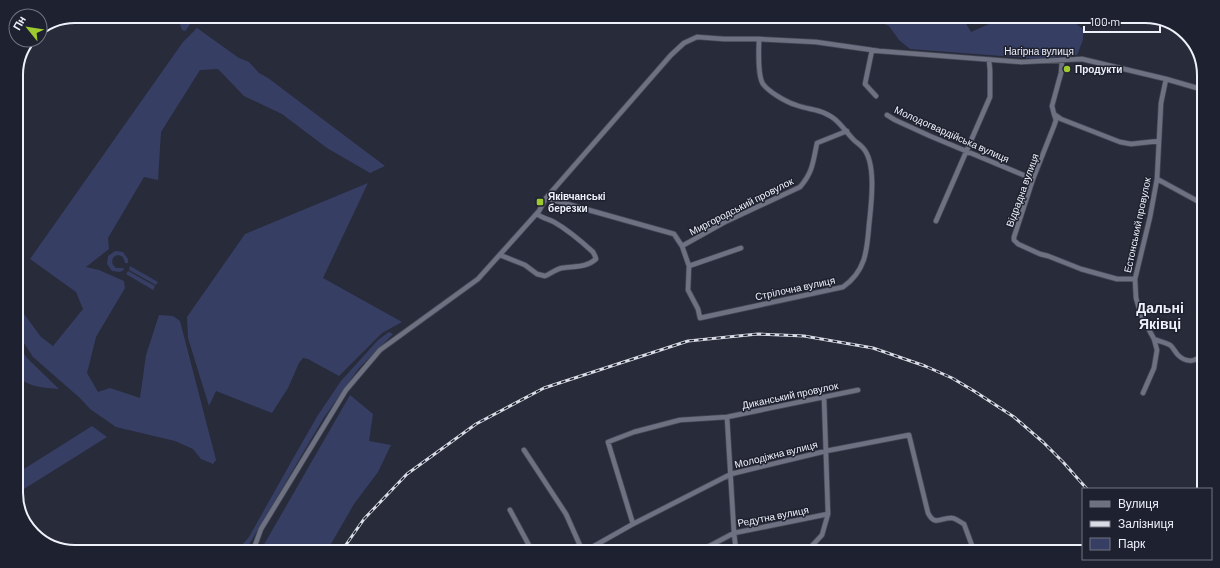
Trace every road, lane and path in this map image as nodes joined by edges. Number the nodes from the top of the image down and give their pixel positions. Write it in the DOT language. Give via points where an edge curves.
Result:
graph roads {
  1 [pos="759,39"];
  2 [pos="872,50"];
  3 [pos="989,60"];
  4 [pos="1062,61"];
  5 [pos="1166,79"];
  6 [pos="1197,88"];
  7 [pos="876,96"];
  8 [pos="886,114"];
  9 [pos="1054,114"];
  10 [pos="847,131"];
  11 [pos="1159,141"];
  12 [pos="966,152"];
  13 [pos="1033,179"];
  14 [pos="1157,179"];
  15 [pos="546,198"];
  16 [pos="1197,201"];
  17 [pos="536,214"];
  18 [pos="936,221"];
  19 [pos="682,246"];
  20 [pos="741,248"];
  21 [pos="500,255"];
  22 [pos="689,266"];
  23 [pos="1135,279"];
  24 [pos="700,318"];
  25 [pos="1154,339"];
  26 [pos="1197,358"];
  27 [pos="858,390"];
  28 [pos="1143,393"];
  29 [pos="824,397"];
  30 [pos="727,417"];
  31 [pos="524,450"];
  32 [pos="826,451"];
  33 [pos="731,474"];
  34 [pos="510,510"];
  35 [pos="828,514"];
  36 [pos="633,524"];
  37 [pos="734,533"];
  38 [pos="255,545"];
  39 [pos="529,545"];
  40 [pos="580,545"];
  41 [pos="596,545"];
  42 [pos="711,545"];
  43 [pos="735,545"];
  44 [pos="813,545"];
  45 [pos="972,545"];
  1 -- 2 [label="street, Нагірна вулиця" via="816,42"];
  1 -- 10 [label="street, Стрілочна вулиця" via="762,83 794,105 830,115"];
  1 -- 15 [label="street, Нагірна вулиця" via="697,37 684,43"];
  2 -- 3 [label="street, Нагірна вулиця"];
  2 -- 7 [label="street" via="865,84"];
  3 -- 4 [label="street, Нагірна вулиця"];
  3 -- 12 [label="street" via="990,97"];
  4 -- 5 [label="street, Нагірна вулиця" via="1082,60"];
  4 -- 9 [label="street, Відрадна вулиця" via="1052,106"];
  5 -- 6 [label="street, Нагірна вулиця"];
  5 -- 11 [label="street, Естонський провулок" via="1161,102"];
  8 -- 12 [label="street, Молодогвардійська вулиця"];
  9 -- 11 [label="street" via="1120,142 1131,144"];
  9 -- 13 [label="street, Відрадна вулиця" via="1056,120"];
  10 -- 19 [label="street, Миргородський провулок" via="816,143 812,169 800,187 725,222"];
  10 -- 24 [label="street, Стрілочна вулиця" via="869,157 873,191 864,261 855,277 843,287"];
  11 -- 14 [label="street, Естонський провулок"];
  12 -- 13 [label="street, Молодогвардійська вулиця"];
  12 -- 18 [label="street"];
  13 -- 23 [label="street, Відрадна вулиця" via="1014,237 1018,244 1081,269 1117,279"];
  14 -- 16 [label="street"];
  14 -- 23 [label="street, Естонський провулок"];
  15 -- 17 [label="street"];
  15 -- 19 [label="street, Миргородський провулок" via="674,234"];
  17 -- 21 [label="street"];
  17 -- 21 [label="street" via="567,230 593,252 596,259 576,267 562,268 545,276"];
  19 -- 22 [label="street, Миргородський провулок"];
  20 -- 22 [label="street"];
  21 -- 38 [label="street" via="478,279 380,350 346,390 261,529"];
  22 -- 24 [label="street, Миргородський провулок" via="688,290"];
  23 -- 25 [label="street, Естонський провулок" via="1136,298 1141,314"];
  25 -- 26 [label="street" via="1170,345 1184,360"];
  25 -- 28 [label="street, Естонський провулок" via="1157,350 1154,368"];
  27 -- 29 [label="street, Диканський провулок"];
  29 -- 30 [label="street, Диканський провулок"];
  29 -- 32 [label="street"];
  30 -- 33 [label="street"];
  30 -- 36 [label="street" via="680,420 608,442"];
  31 -- 40 [label="street" via="566,514"];
  32 -- 33 [label="street, Молодіжна вулиця"];
  32 -- 35 [label="street"];
  32 -- 45 [label="street, Молодіжна вулиця" via="908,435 928,513 936,521 952,518 964,524"];
  33 -- 36 [label="street, Молодіжна вулиця"];
  33 -- 37 [label="street"];
  34 -- 39 [label="street"];
  35 -- 37 [label="street, Редутна вулиця"];
  35 -- 44 [label="street" via="822,535"];
  36 -- 41 [label="street, Молодіжна вулиця"];
  37 -- 42 [label="street, Редутна вулиця"];
  37 -- 43 [label="street"];
}
